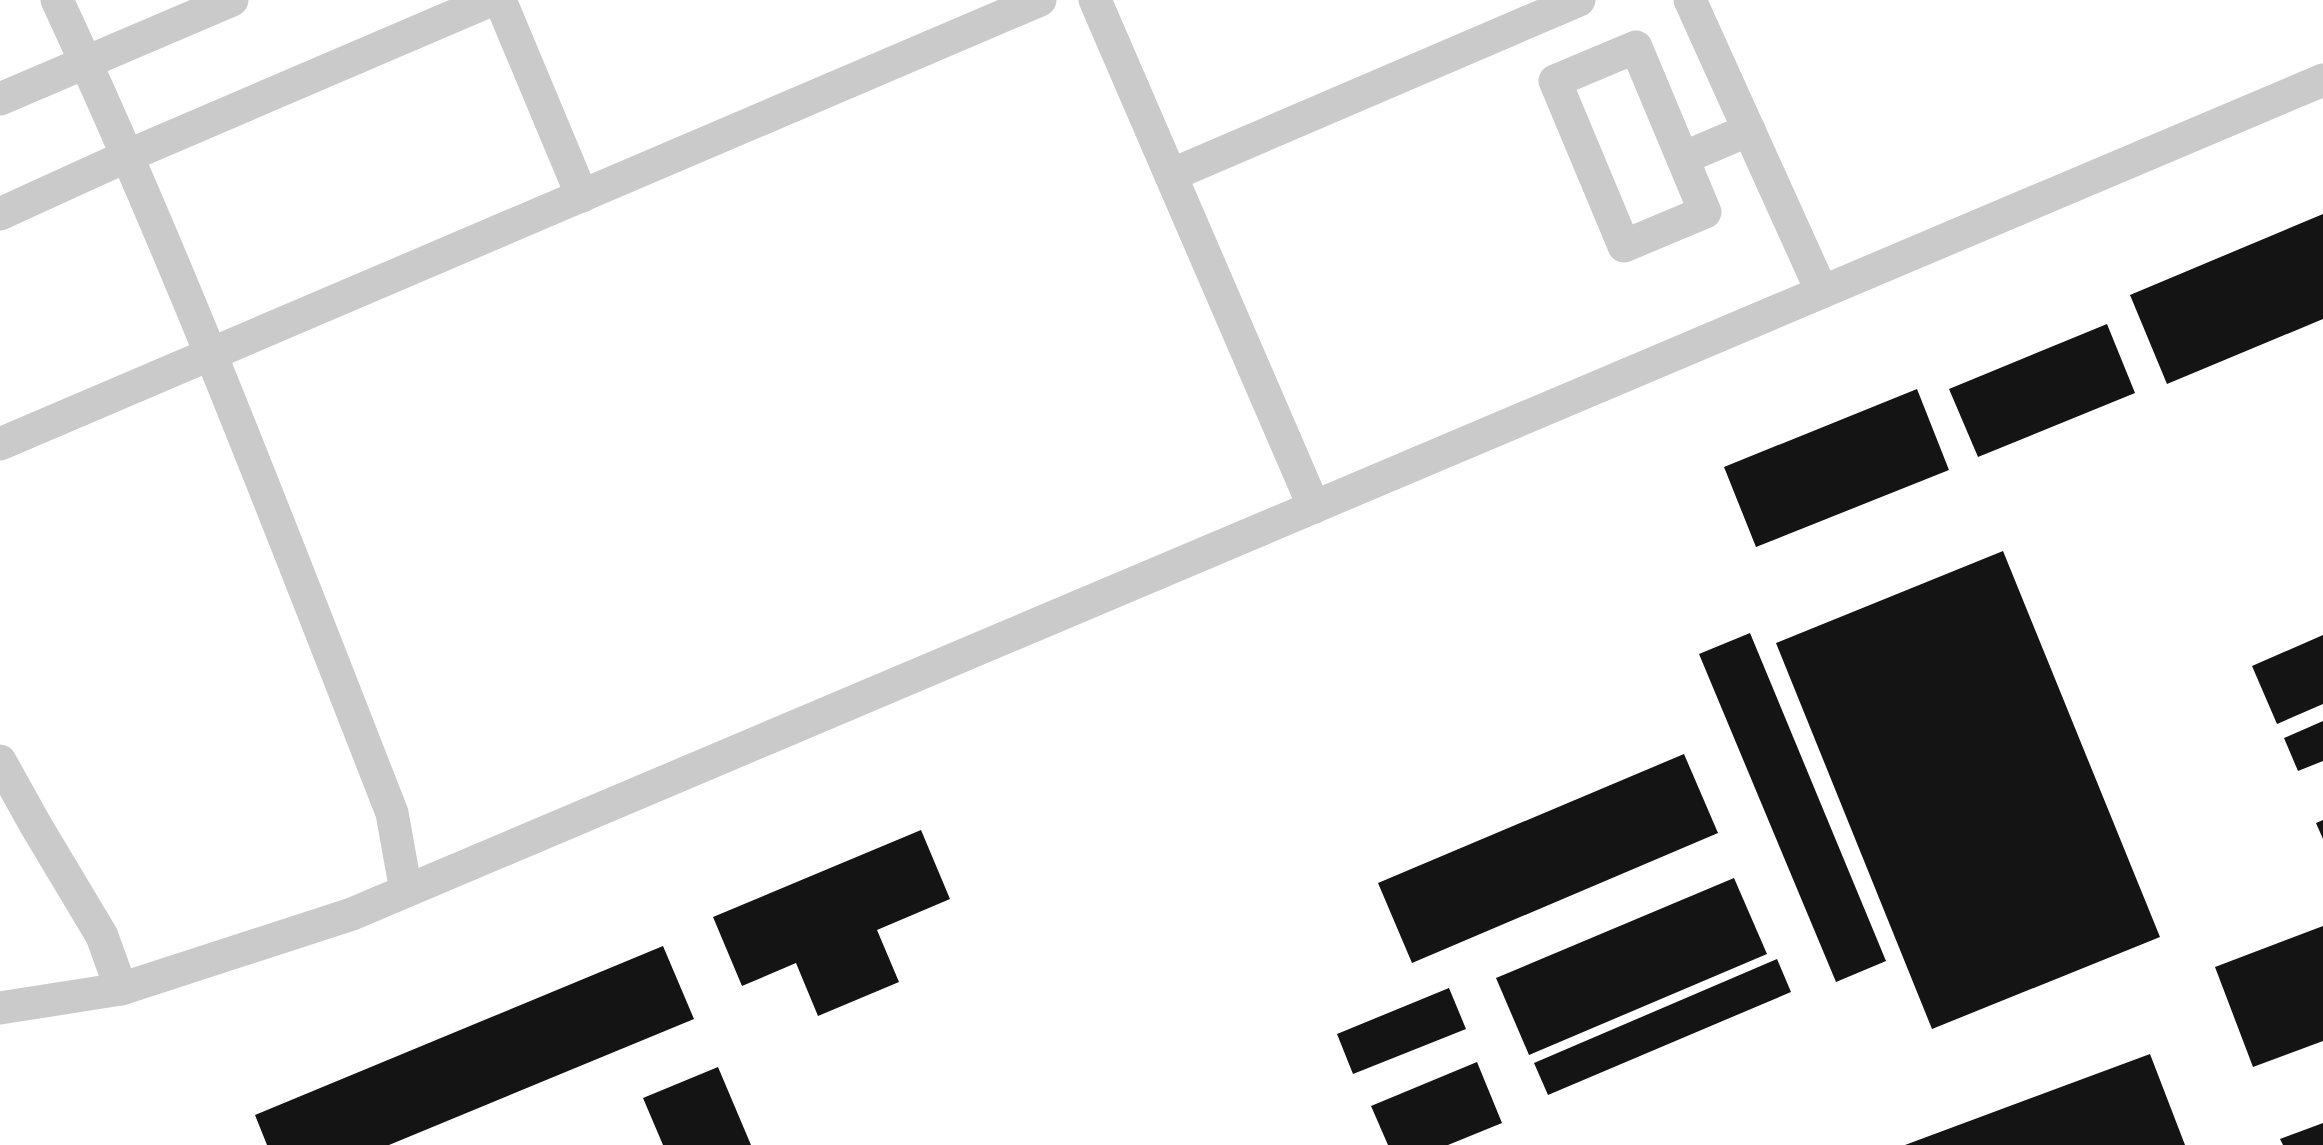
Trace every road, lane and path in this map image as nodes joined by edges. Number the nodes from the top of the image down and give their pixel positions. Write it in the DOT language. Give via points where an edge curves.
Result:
graph roads {
  1 [pos="57,0"];
  2 [pos="232,0"];
  3 [pos="491,0"];
  4 [pos="500,0"];
  5 [pos="1040,0"];
  6 [pos="1095,0"];
  7 [pos="1579,0"];
  8 [pos="1690,0"];
  9 [pos="86,62"];
  10 [pos="2323,80"];
  11 [pos="0,99"];
  12 [pos="1749,130"];
  13 [pos="127,156"];
  14 [pos="1683,158"];
  15 [pos="1171,175"];
  16 [pos="582,196"];
  17 [pos="0,214"];
  18 [pos="1822,292"];
  19 [pos="212,354"];
  20 [pos="0,444"];
  21 [pos="1314,507"];
  22 [pos="0,761"];
  23 [pos="406,891"];
  24 [pos="121,989"];
  25 [pos="0,1008"];
  1 -- 9 [label="street"];
  2 -- 9 [label="street"];
  3 -- 13 [label="street"];
  4 -- 16 [label="street"];
  5 -- 16 [label="street"];
  6 -- 15 [label="street"];
  7 -- 15 [label="street"];
  8 -- 12 [label="street"];
  9 -- 11 [label="street"];
  9 -- 13 [label="street"];
  10 -- 18 [label="street"];
  12 -- 14 [label="street"];
  12 -- 18 [label="street"];
  13 -- 17 [label="street"];
  13 -- 19 [label="street"];
  14 -- 14 [label="street" via="1705,212 1623,246 1555,81 1636,47"];
  15 -- 21 [label="street"];
  16 -- 19 [label="street"];
  18 -- 21 [label="street"];
  19 -- 20 [label="street"];
  19 -- 23 [label="street" via="392,813"];
  21 -- 23 [label="street"];
  22 -- 24 [label="street" via="102,936"];
  23 -- 24 [label="street" via="352,914"];
  24 -- 25 [label="street"];
}
